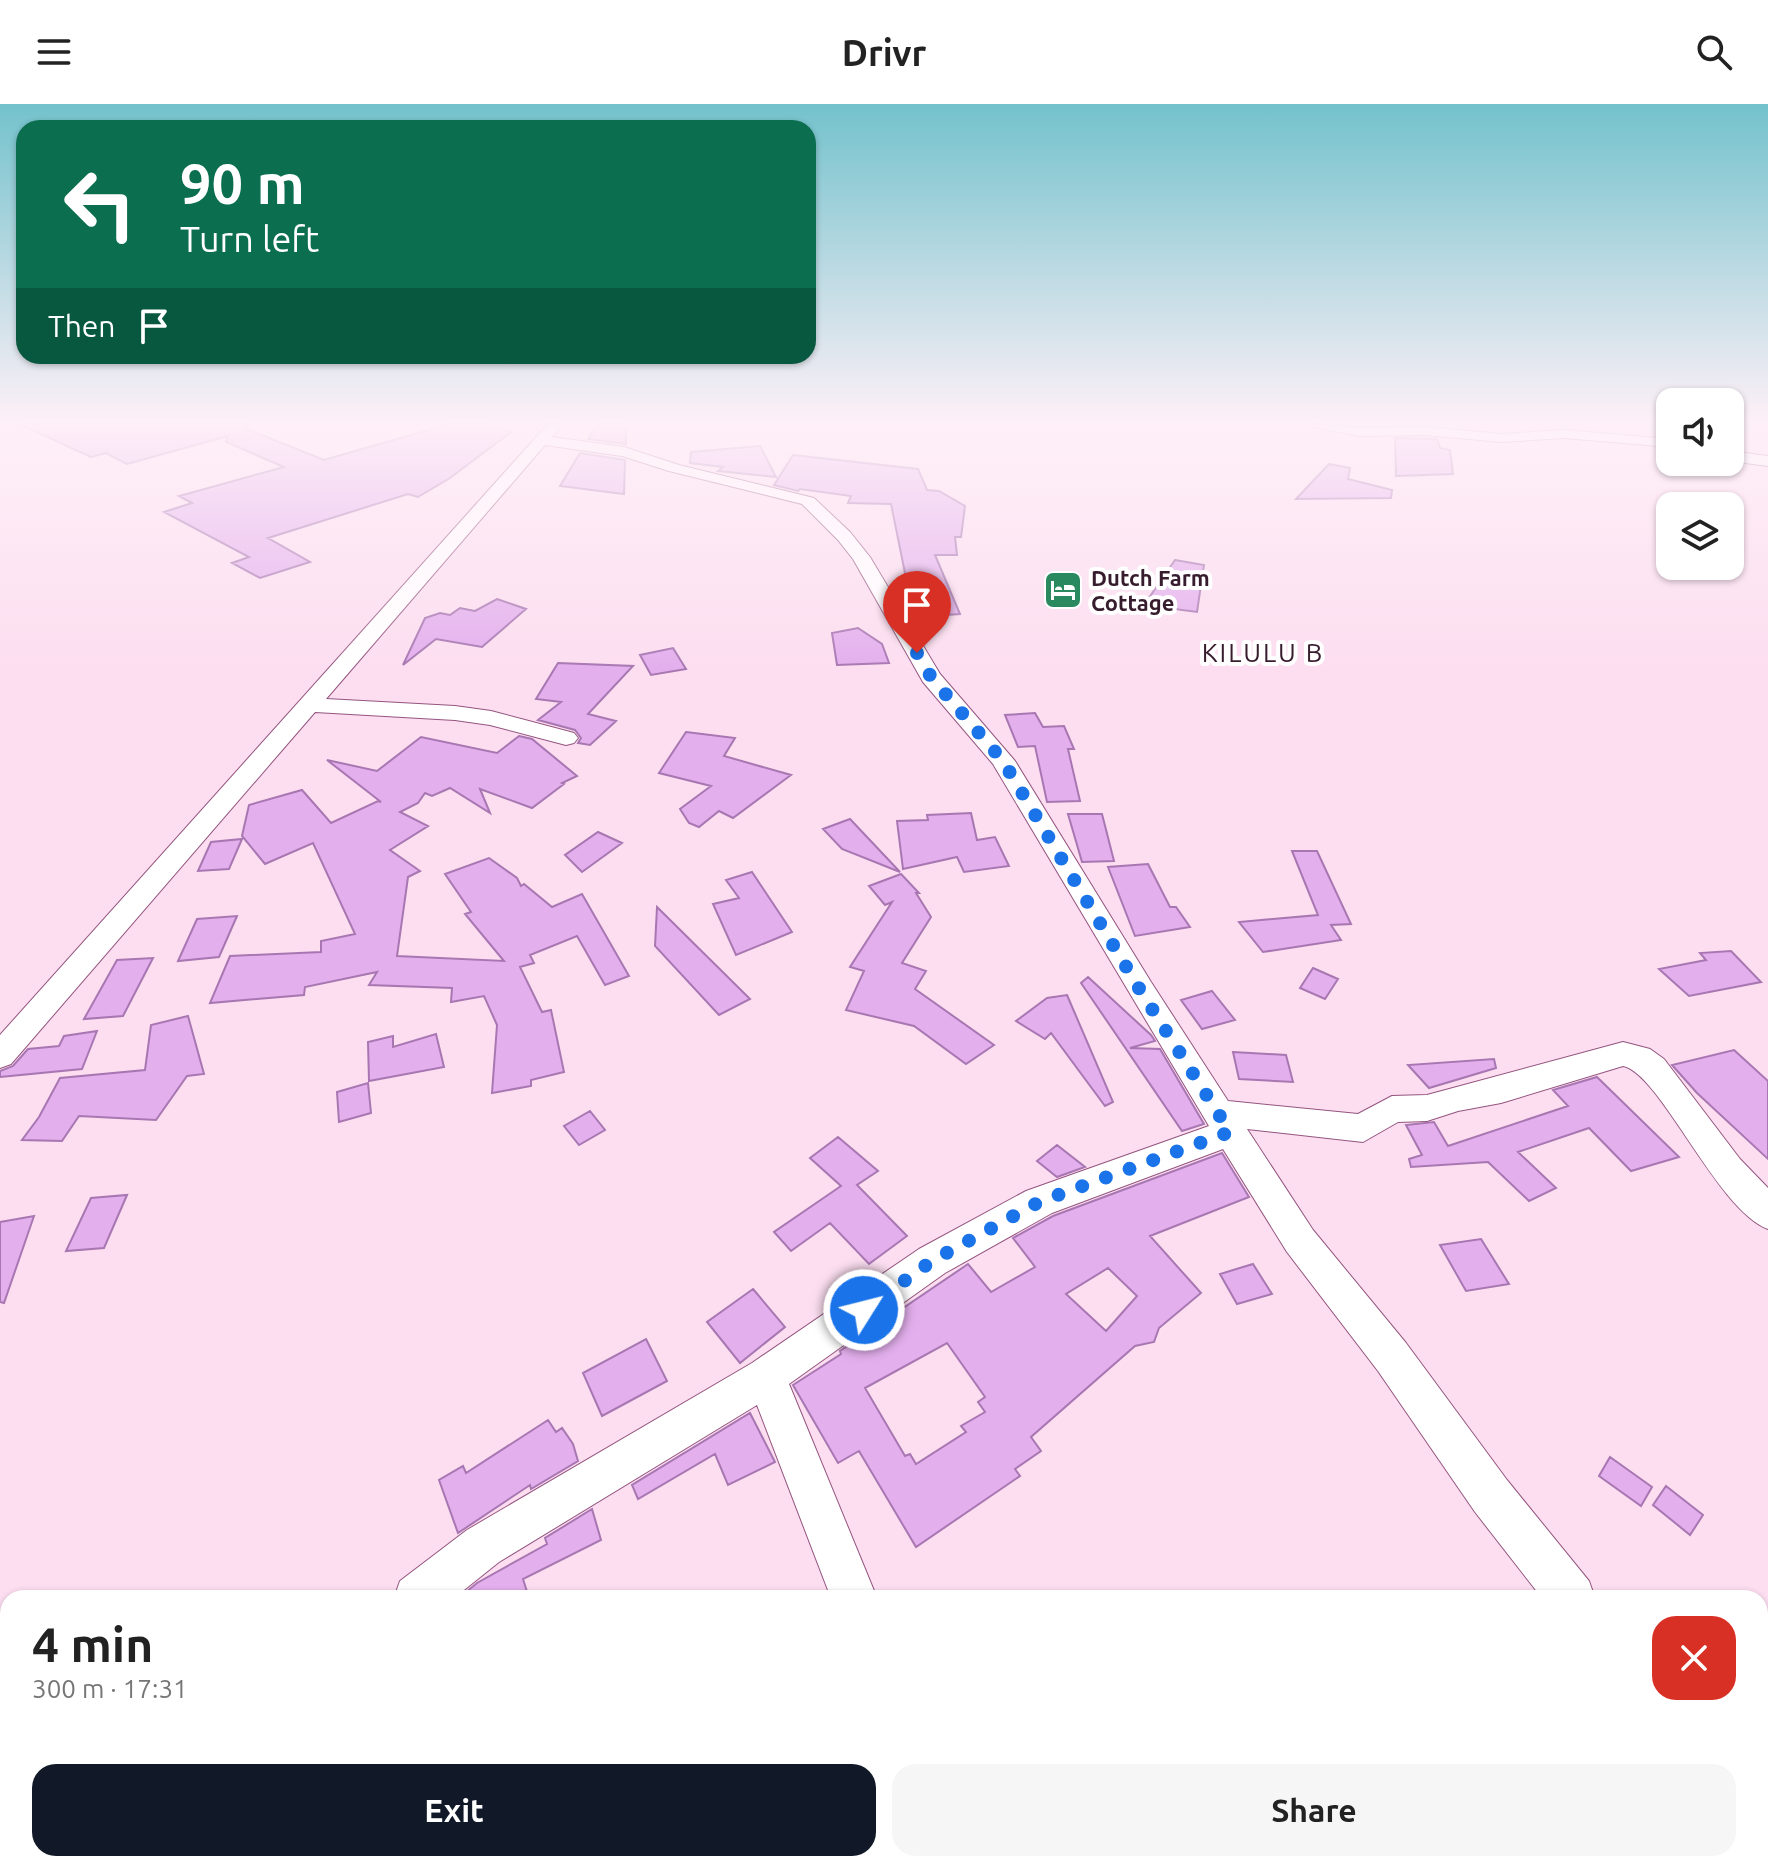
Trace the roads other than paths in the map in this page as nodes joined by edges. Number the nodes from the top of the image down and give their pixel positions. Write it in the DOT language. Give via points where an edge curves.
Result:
graph roads {
  1 [pos="484,506"];
  2 [pos="814,506"];
  3 [pos="310,705"];
  4 [pos="566,738"];
  5 [pos="0,1056"];
  6 [pos="1224,1122"];
  7 [pos="1768,1213"];
  8 [pos="766,1377"];
  9 [pos="427,1590"];
  10 [pos="851,1590"];
  11 [pos="1566,1590"];
  1 -- 3 [label="street"];
  2 -- 6 [label="street" via="861,557 931,677 1003,761"];
  3 -- 4 [label="street" via="455,713"];
  3 -- 5 [label="street"];
  6 -- 7 [label="street" via="1363,1128 1392,1109 1427,1108 1623,1054 1639,1057 1653,1068"];
  6 -- 8 [label="street" via="1039,1202 932,1261"];
  6 -- 11 [label="street" via="1300,1241"];
  8 -- 9 [label="street" via="483,1546"];
  8 -- 10 [label="street"];
}
